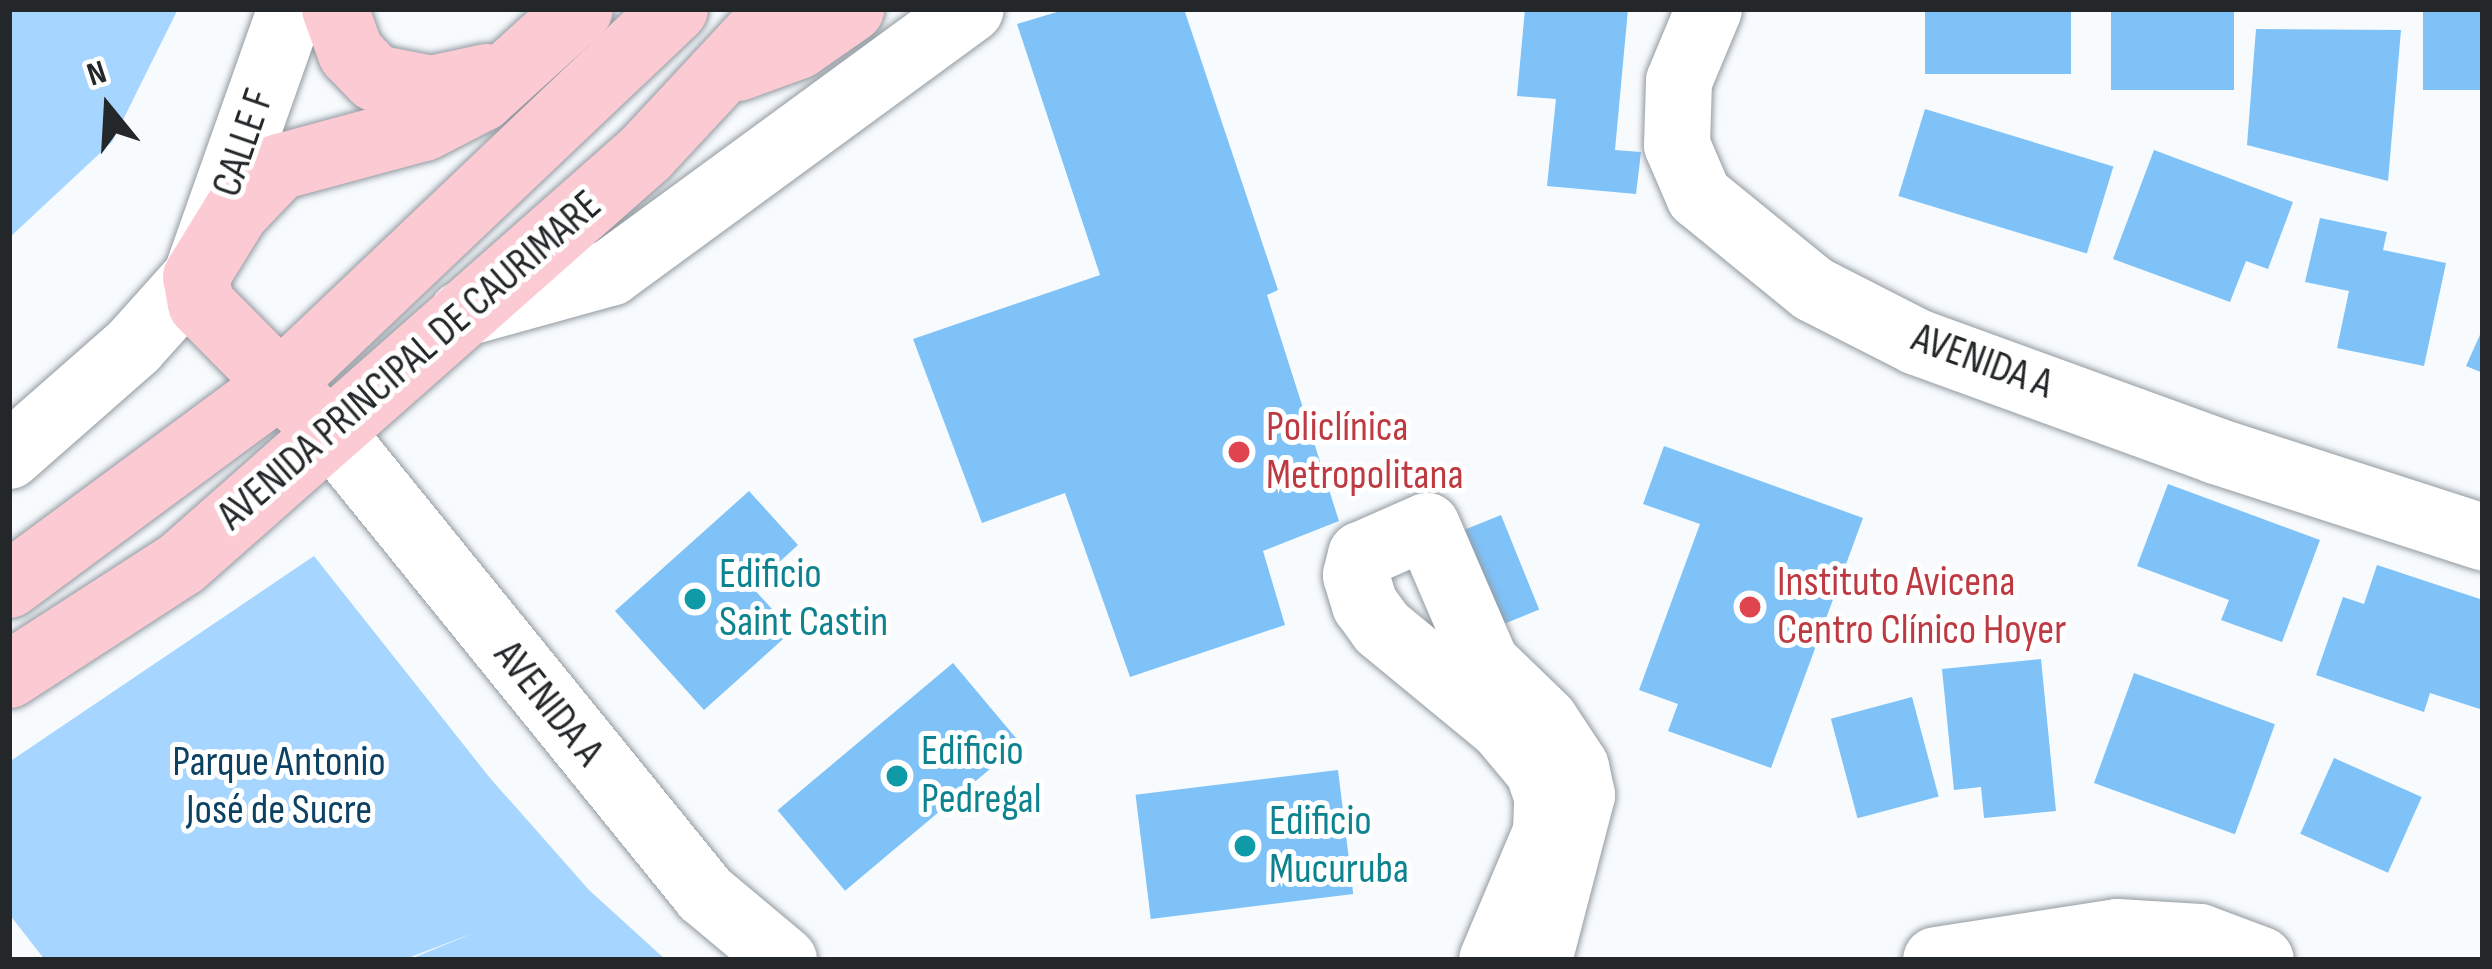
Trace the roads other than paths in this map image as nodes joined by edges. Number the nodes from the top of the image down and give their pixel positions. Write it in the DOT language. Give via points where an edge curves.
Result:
graph roads {
  1 [pos="291,9"];
  2 [pos="335,9"];
  3 [pos="580,9"];
  4 [pos="675,9"];
  5 [pos="780,9"];
  6 [pos="851,9"];
  7 [pos="971,9"];
  8 [pos="1709,9"];
  9 [pos="518,66"];
  10 [pos="729,71"];
  11 [pos="196,277"];
  12 [pos="462,314"];
  13 [pos="277,387"];
  14 [pos="330,431"];
  15 [pos="9,456"];
  16 [pos="135,494"];
  17 [pos="2483,537"];
  18 [pos="9,539"];
  19 [pos="9,585"];
  20 [pos="9,625"];
  21 [pos="9,675"];
  22 [pos="784,960"];
  23 [pos="1492,960"];
  24 [pos="1539,960"];
  25 [pos="1936,960"];
  26 [pos="2261,960"];
  1 -- 11 [label="street, CALLE F"];
  2 -- 9 [label="main road" via="351,53 376,79 401,87 473,82"];
  3 -- 9 [label="main road"];
  4 -- 13 [label="main road, AVENIDA PRINCIPAL DE CAURIMARE"];
  5 -- 10 [label="main road, AVENIDA PRINCIPAL DE CAURIMARE"];
  6 -- 10 [label="main road" via="798,46"];
  7 -- 12 [label="street" via="610,273"];
  8 -- 17 [label="street, AVENIDA A" via="1679,80 1677,145 1700,196 1813,289 1917,342 2216,452"];
  9 -- 11 [label="main road" via="482,98 424,128 279,167 236,212"];
  10 -- 12 [label="main road, AVENIDA PRINCIPAL DE CAURIMARE"];
  11 -- 13 [label="main road" via="214,326"];
  11 -- 15 [label="street" via="134,346"];
  12 -- 14 [label="main road, AVENIDA PRINCIPAL DE CAURIMARE"];
  13 -- 14 [label="main road"];
  13 -- 16 [label="main road, AVENIDA PRINCIPAL DE CAURIMARE"];
  14 -- 20 [label="main road" via="278,448"];
  14 -- 21 [label="main road, AVENIDA PRINCIPAL DE CAURIMARE" via="182,562"];
  14 -- 22 [label="street, AVENIDA A" via="705,894"];
  16 -- 18 [label="main road"];
  16 -- 19 [label="main road, AVENIDA PRINCIPAL DE CAURIMARE"];
  23 -- 24 [label="street" via="1546,832 1546,796 1538,770 1502,727 1382,628 1365,604 1356,575 1361,555 1427,526 1486,663 1545,720 1576,767 1582,796"];
  25 -- 26 [label="street" via="2117,932 2200,937"];
}
